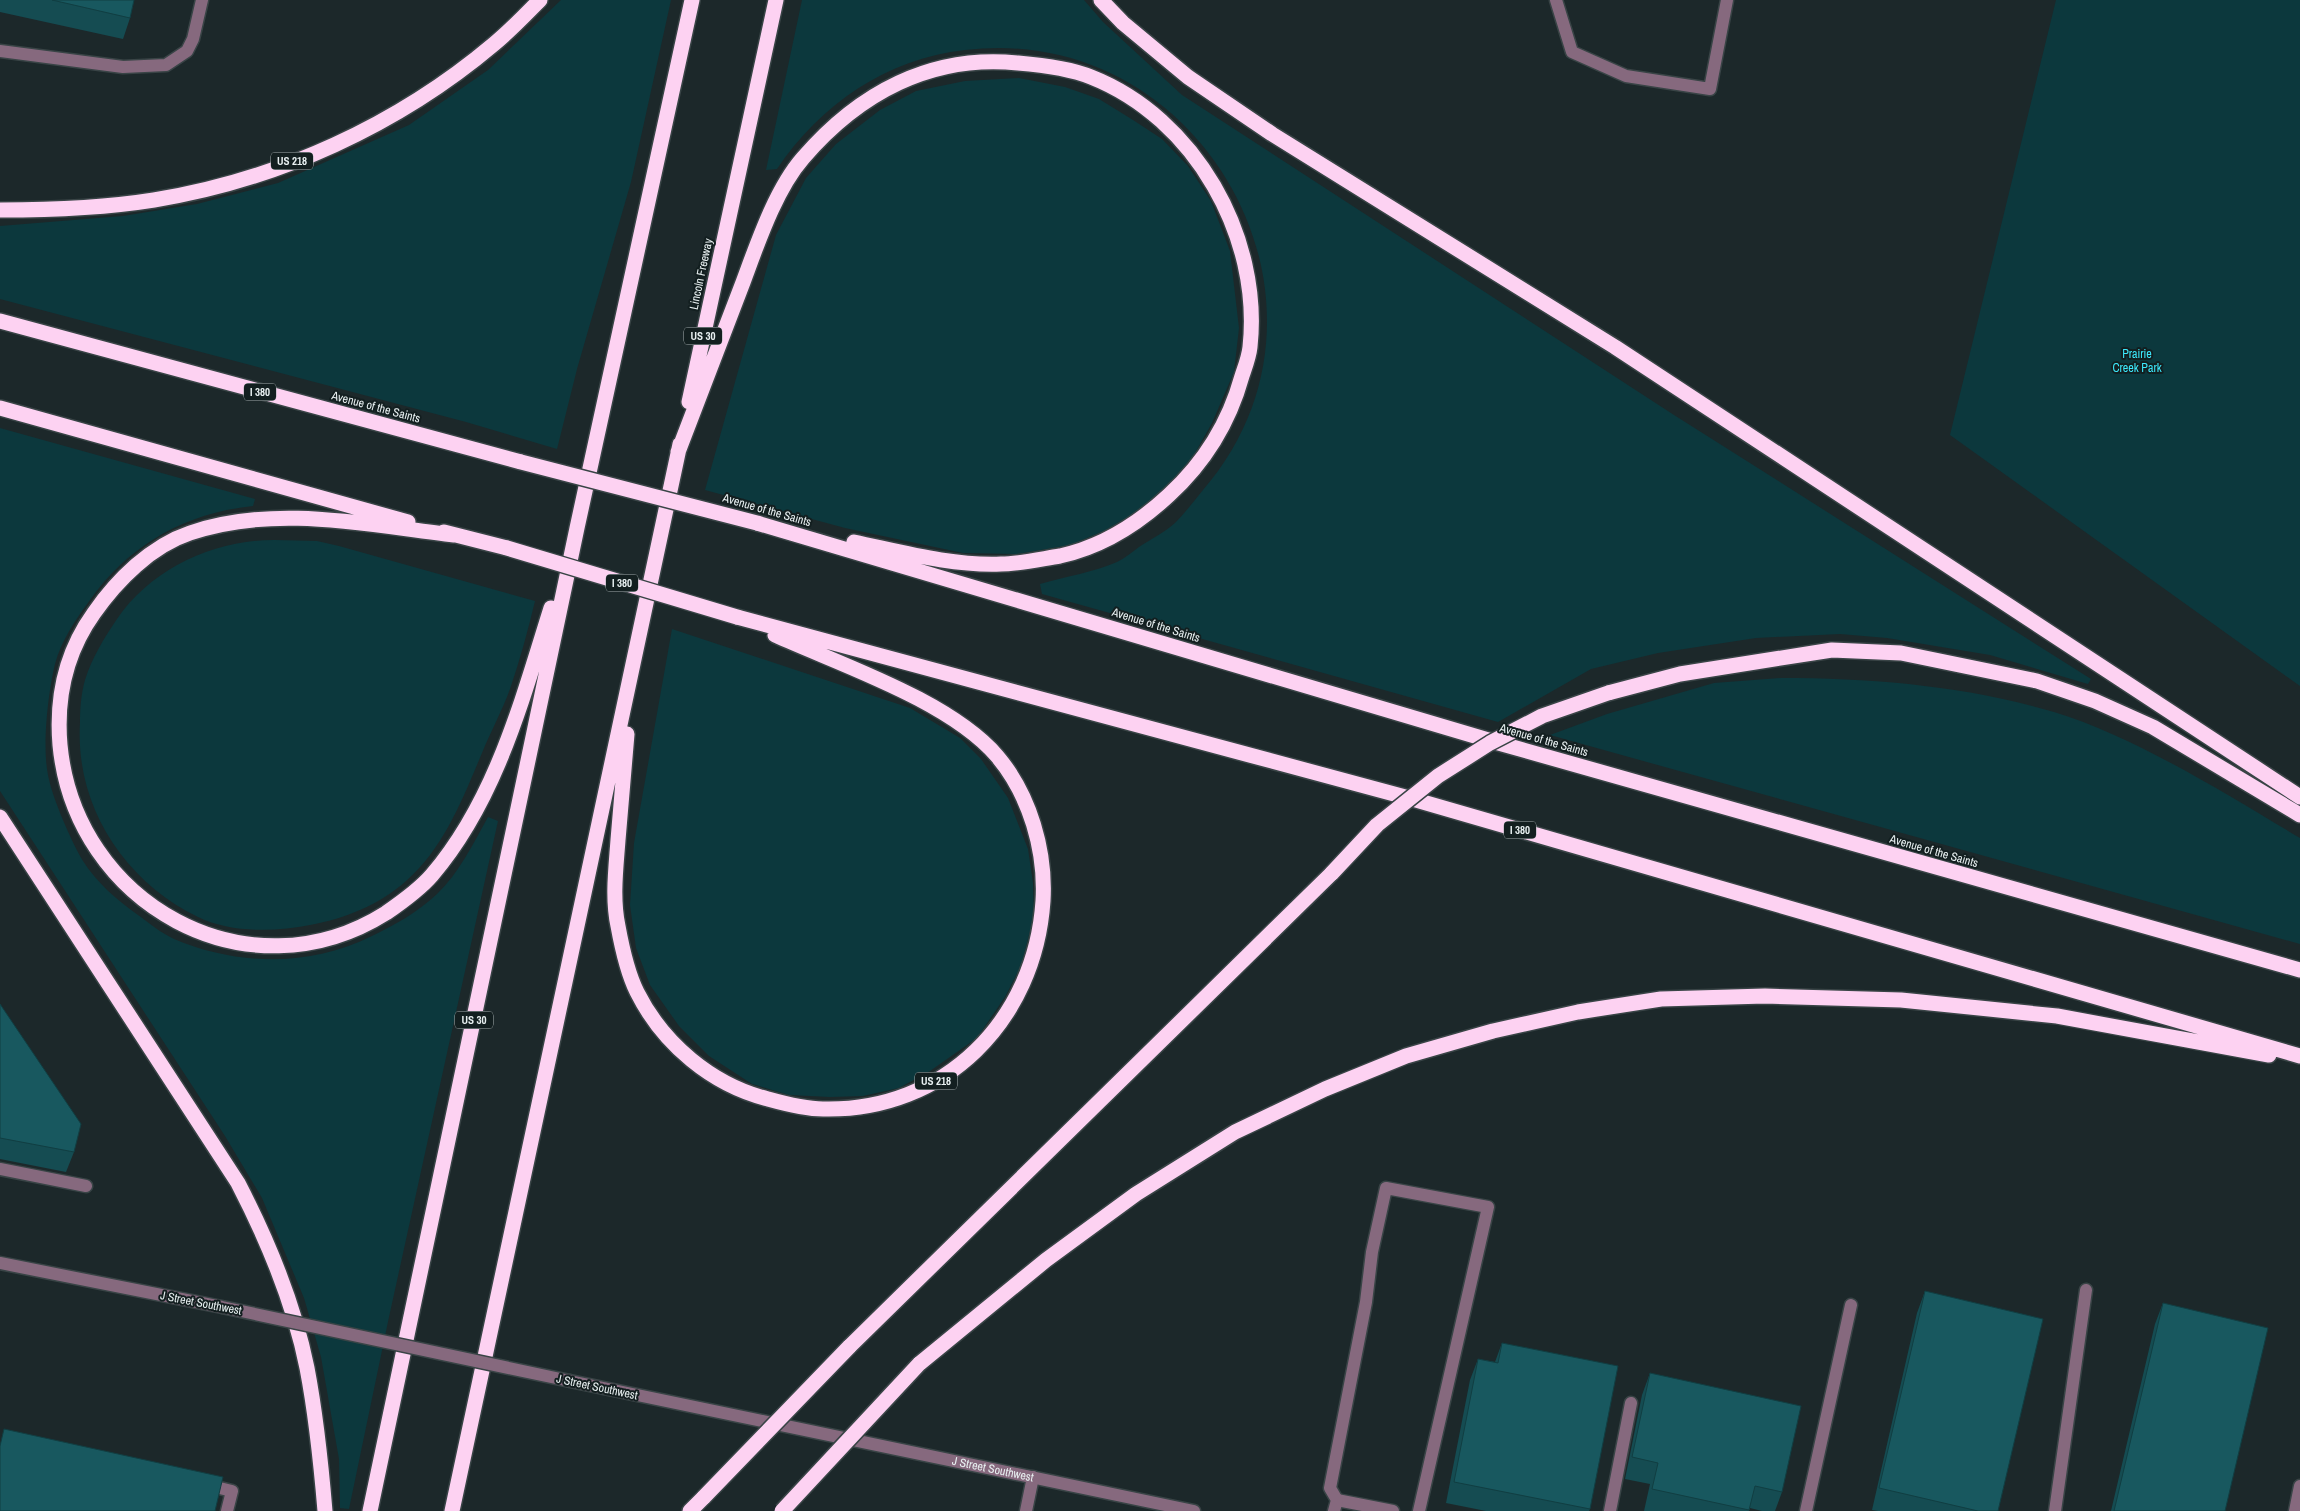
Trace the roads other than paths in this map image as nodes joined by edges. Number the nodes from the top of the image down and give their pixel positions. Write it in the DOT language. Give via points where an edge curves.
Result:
graph roads {
  1 [pos="202,0"];
  2 [pos="540,0"];
  3 [pos="692,0"];
  4 [pos="776,0"];
  5 [pos="1101,0"];
  6 [pos="1556,0"];
  7 [pos="1727,0"];
  8 [pos="0,52"];
  9 [pos="0,210"];
  10 [pos="0,321"];
  11 [pos="0,408"];
  12 [pos="678,452"];
  13 [pos="757,523"];
  14 [pos="576,528"];
  15 [pos="454,535"];
  16 [pos="737,617"];
  17 [pos="632,673"];
  18 [pos="2300,797"];
  19 [pos="2300,815"];
  20 [pos="0,817"];
  21 [pos="2300,970"];
  22 [pos="2300,1056"];
  23 [pos="2300,1059"];
  24 [pos="0,1170"];
  25 [pos="86,1186"];
  26 [pos="0,1263"];
  27 [pos="2086,1290"];
  28 [pos="1851,1305"];
  29 [pos="1631,1403"];
  30 [pos="1033,1477"];
  31 [pos="193,1481"];
  32 [pos="2300,1486"];
  33 [pos="1336,1506"];
  34 [pos="227,1511"];
  35 [pos="326,1511"];
  36 [pos="370,1511"];
  37 [pos="452,1511"];
  38 [pos="690,1511"];
  39 [pos="782,1511"];
  40 [pos="1026,1511"];
  41 [pos="1194,1511"];
  42 [pos="1393,1511"];
  43 [pos="1419,1511"];
  44 [pos="1610,1511"];
  45 [pos="1806,1511"];
  46 [pos="2055,1511"];
  47 [pos="2294,1511"];
  1 -- 8 [label="street" via="187,51 166,65 122,67"];
  2 -- 9 [label="highway, US 218" via="494,44 437,87 381,122 322,151 242,180 154,200"];
  3 -- 14 [label="highway, US 30"];
  4 -- 12 [label="highway, Lincoln Freeway / US 30"];
  5 -- 18 [label="highway" via="1123,23 1188,77 1272,134 1615,347"];
  6 -- 7 [label="street" via="1572,52 1626,76 1710,89"];
  10 -- 13 [label="highway, Avenue of the Saints / I 380, bridge"];
  11 -- 15 [label="highway, I 380"];
  12 -- 13 [label="highway" via="768,214 800,160 868,98 910,76 952,64 1000,61 1040,65 1090,76 1134,99 1172,131 1203,167 1226,207 1244,254 1250,298 1250,349 1237,394 1217,441 1186,480 1148,515 1104,540 1064,555 1001,564 940,560"];
  12 -- 17 [label="highway, Lincoln Freeway / US 30"];
  13 -- 21 [label="highway, Avenue of the Saints / I 380" via="1486,739"];
  14 -- 15 [label="highway" via="522,698 492,779 463,832 431,877 397,905 362,927 316,942 275,946 233,941 185,926 150,906 117,878 91,842 72,806 62,765 58,720 64,675 81,632 112,588 148,556 186,534 227,522 286,516"];
  14 -- 36 [label="highway, US 30"];
  15 -- 16 [label="highway, I 380, bridge"];
  16 -- 17 [label="highway, US 218" via="916,698 973,732 998,757 1017,785 1033,823 1041,854 1044,889 1041,931 1034,960 1020,994 1001,1025 977,1051 951,1072 920,1090 882,1102 823,1109 756,1096 723,1082 700,1067 673,1043 652,1016 637,992 617,924 615,881"];
  16 -- 22 [label="highway, I 380" via="1409,798"];
  17 -- 37 [label="highway, US 30"];
  19 -- 38 [label="highway, bridge" via="2153,727 2095,701 2037,681 1901,654 1832,650 1680,674 1608,693 1542,716 1490,743 1438,776 1377,825 849,1347"];
  20 -- 35 [label="highway" via="238,1183 263,1232 292,1308 307,1367"];
  23 -- 39 [label="highway, bridge" via="2057,1016 1901,1000 1766,996 1661,999 1569,1014 1493,1031 1406,1056 1325,1089 1235,1132 1136,1194 1046,1260 920,1364"];
  24 -- 25 [label="street"];
  26 -- 30 [label="street, J Street Southwest, bridge"];
  27 -- 46 [label="street"];
  28 -- 45 [label="street"];
  29 -- 44 [label="street"];
  30 -- 40 [label="street"];
  30 -- 41 [label="street, J Street Southwest"];
  31 -- 34 [label="street" via="232,1491"];
  32 -- 47 [label="street"];
  33 -- 42 [label="street"];
  33 -- 43 [label="street" via="1330,1488 1386,1188 1488,1207"];
}
